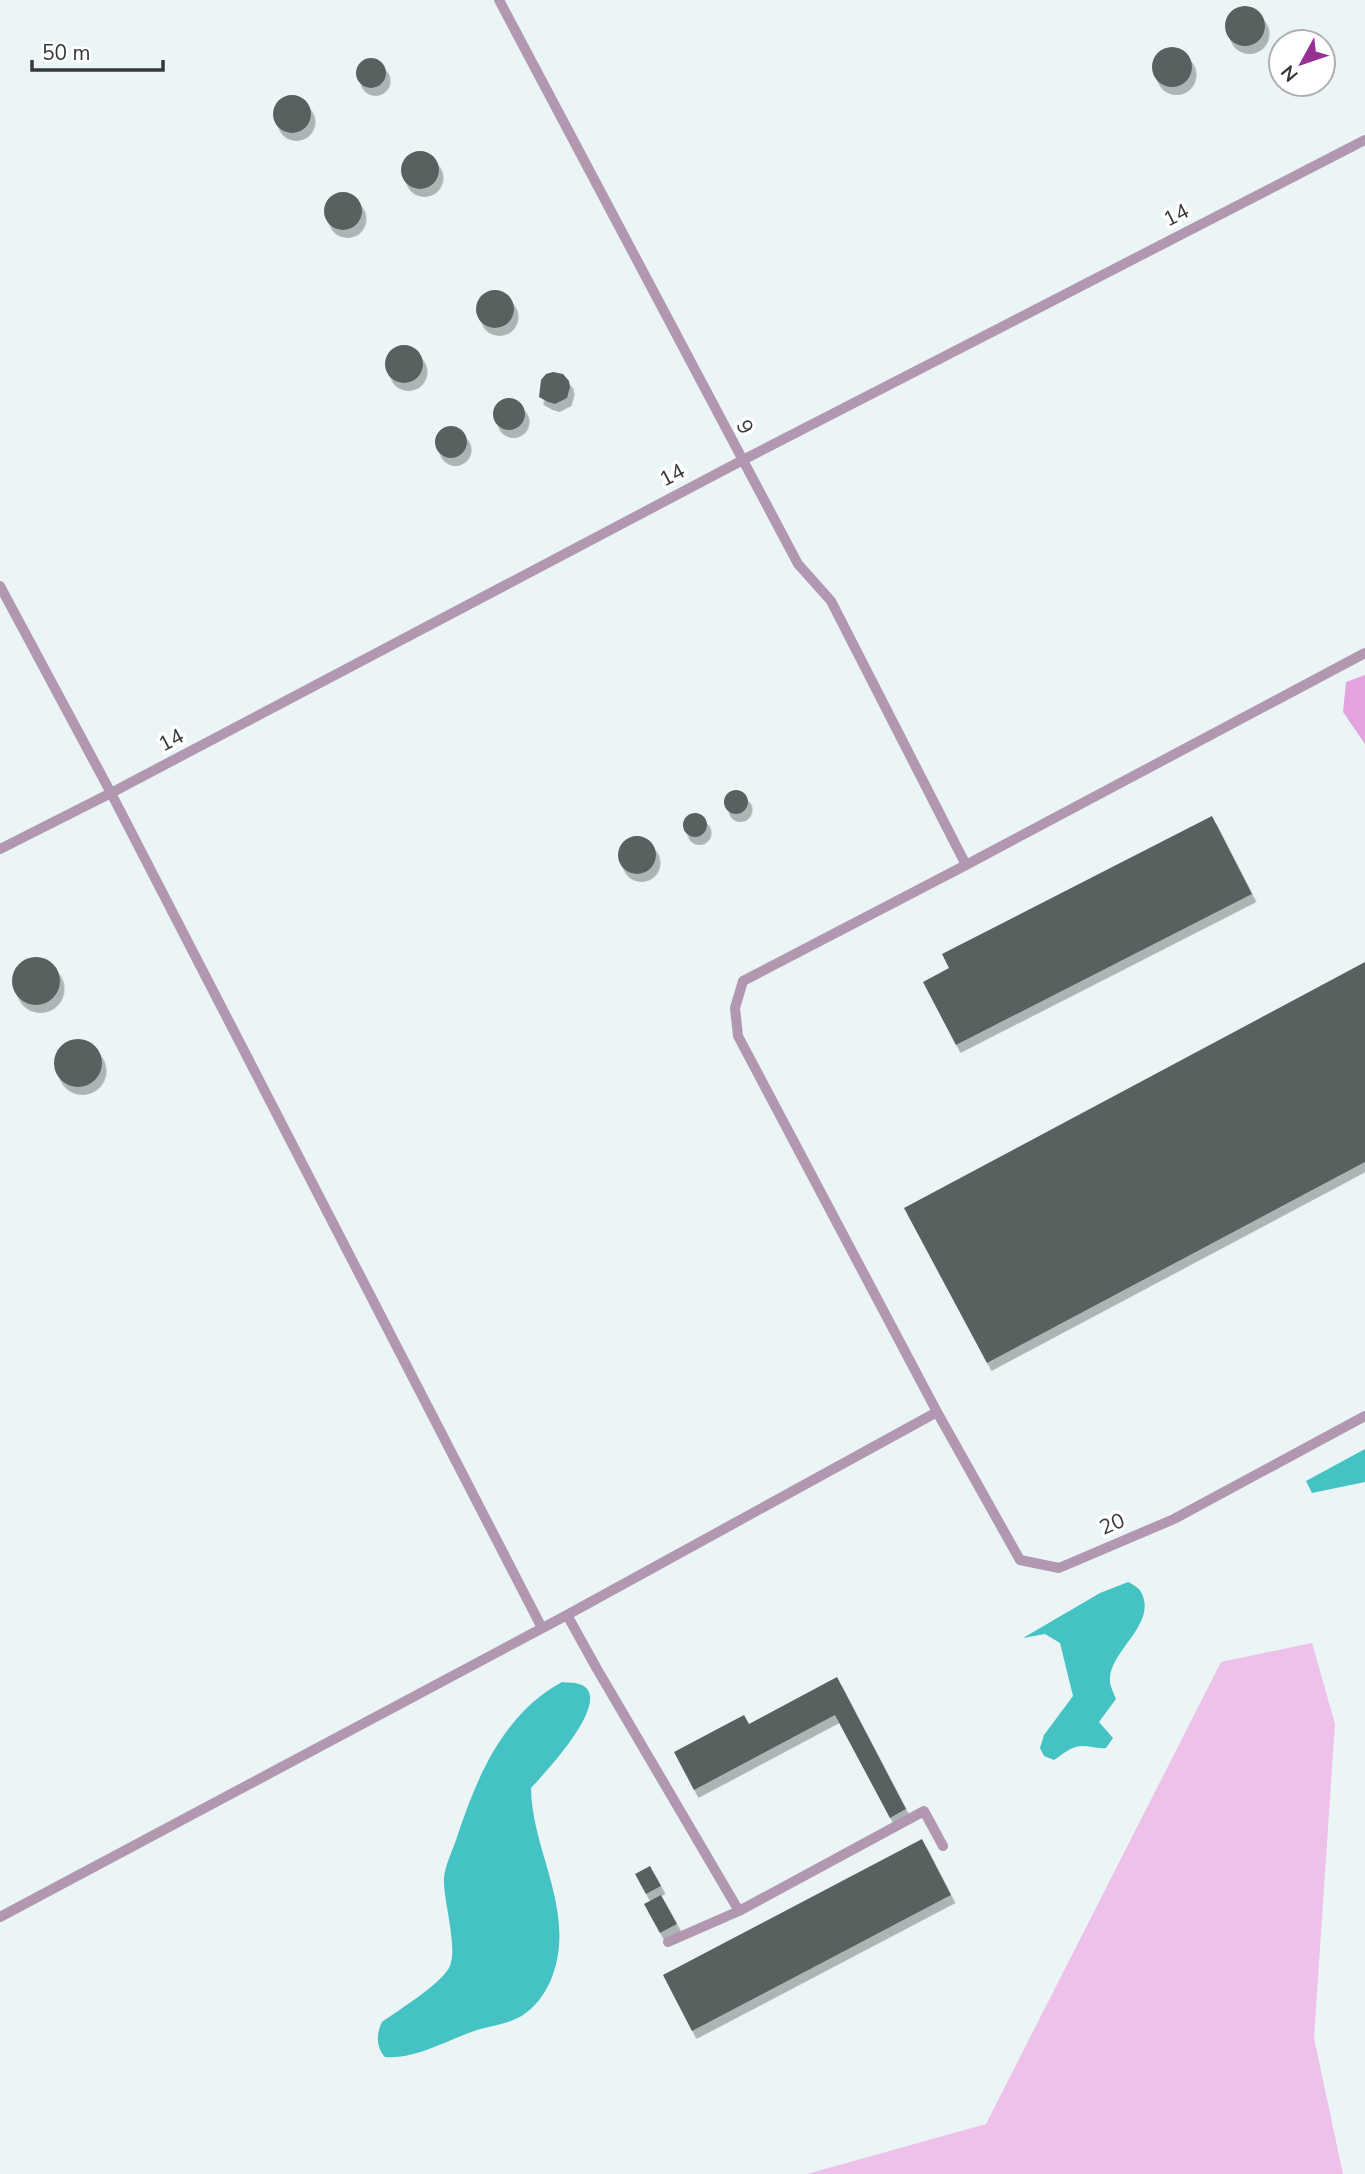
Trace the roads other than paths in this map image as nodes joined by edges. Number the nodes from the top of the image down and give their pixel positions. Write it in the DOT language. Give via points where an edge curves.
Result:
graph roads {
  1 [pos="499,0"];
  2 [pos="1365,140"];
  3 [pos="741,461"];
  4 [pos="0,586"];
  5 [pos="1365,653"];
  6 [pos="111,793"];
  7 [pos="0,849"];
  8 [pos="966,865"];
  9 [pos="937,1412"];
  10 [pos="1365,1416"];
  11 [pos="567,1615"];
  12 [pos="542,1628"];
  13 [pos="943,1846"];
  14 [pos="739,1910"];
  15 [pos="0,1917"];
  16 [pos="668,1942"];
  1 -- 3 [label="lane, 9 / 9"];
  2 -- 3 [label="lane, 14 / 14"];
  3 -- 6 [label="lane, 14 / 14"];
  3 -- 8 [label="lane, 9 / 9" via="798,564 831,601"];
  4 -- 6 [label="lane"];
  5 -- 8 [label="lane, 20"];
  6 -- 7 [label="lane, 14 / 14"];
  6 -- 12 [label="lane"];
  8 -- 9 [label="lane, 20" via="743,981 735,1008 738,1036"];
  9 -- 10 [label="lane, 20 / 20" via="1020,1560 1059,1568 1174,1519"];
  9 -- 11 [label="lane"];
  11 -- 12 [label="lane"];
  11 -- 14 [label="lane"];
  12 -- 15 [label="lane"];
  13 -- 14 [label="lane" via="924,1811"];
  14 -- 16 [label="lane"];
}
